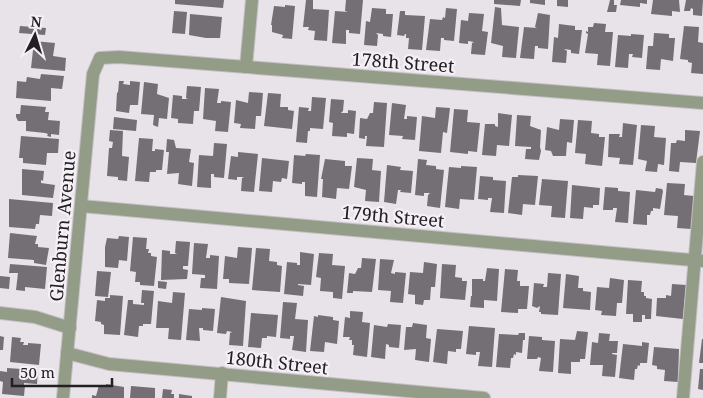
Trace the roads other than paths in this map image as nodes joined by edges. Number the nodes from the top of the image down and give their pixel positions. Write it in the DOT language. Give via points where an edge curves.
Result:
graph roads {
  1 [pos="252,0"];
  2 [pos="100,58"];
  3 [pos="246,67"];
  4 [pos="703,103"];
  5 [pos="703,162"];
  6 [pos="81,206"];
  7 [pos="699,260"];
  8 [pos="0,314"];
  9 [pos="70,328"];
  10 [pos="67,353"];
  11 [pos="222,374"];
  12 [pos="376,394"];
  13 [pos="63,398"];
  14 [pos="220,398"];
  15 [pos="484,398"];
  16 [pos="683,398"];
  1 -- 3 [label="street"];
  2 -- 3 [label="street, 178th Street"];
  2 -- 6 [label="street, Glenburn Avenue" via="93,74"];
  3 -- 4 [label="street, 178th Street"];
  5 -- 7 [label="street"];
  6 -- 7 [label="street, 179th Street"];
  6 -- 9 [label="street, Glenburn Avenue"];
  7 -- 16 [label="street"];
  8 -- 9 [label="street" via="35,317"];
  9 -- 10 [label="street, Glenburn Avenue"];
  10 -- 11 [label="street, 180th Street" via="109,364"];
  10 -- 13 [label="street, Glenburn Avenue"];
  11 -- 12 [label="street, 180th Street"];
  11 -- 14 [label="street"];
  12 -- 15 [label="street, 180th Street"];
}
